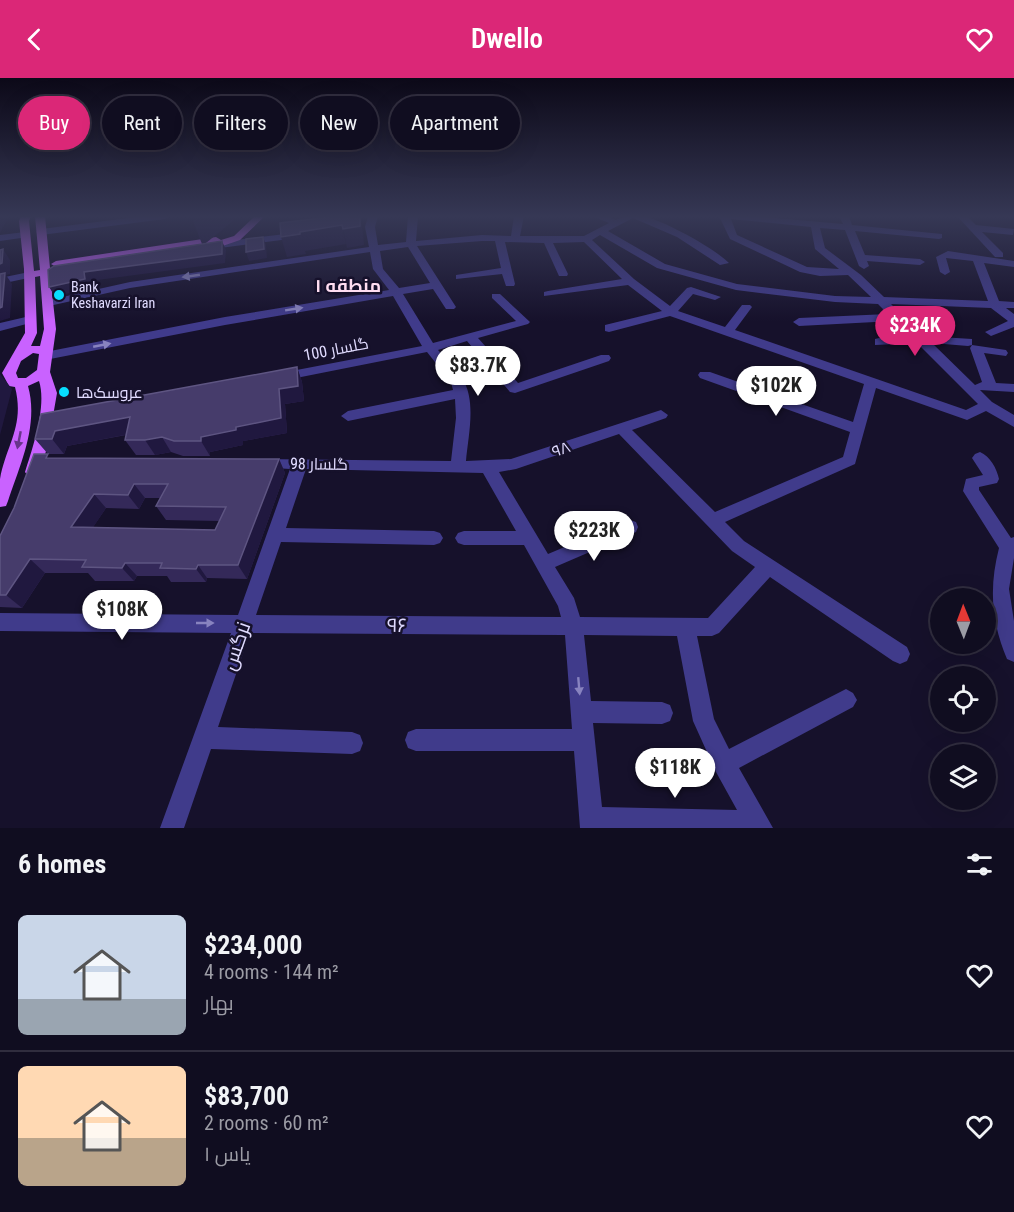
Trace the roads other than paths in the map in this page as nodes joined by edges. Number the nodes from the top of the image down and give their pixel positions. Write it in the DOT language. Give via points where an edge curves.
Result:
graph roads {
  1 [pos="27,251"];
  2 [pos="44,251"];
  3 [pos="151,251"];
  4 [pos="175,251"];
  5 [pos="360,251"];
  6 [pos="374,251"];
  7 [pos="415,251"];
  8 [pos="502,251"];
  9 [pos="553,251"];
  10 [pos="599,251"];
  11 [pos="631,251"];
  12 [pos="705,251"];
  13 [pos="763,251"];
  14 [pos="823,251"];
  15 [pos="859,251"];
  16 [pos="995,251"];
  17 [pos="999,255"];
  18 [pos="977,258"];
  19 [pos="920,261"];
  20 [pos="1014,264"];
  21 [pos="46,268"];
  22 [pos="507,270"];
  23 [pos="29,272"];
  24 [pos="850,272"];
  25 [pos="945,272"];
  26 [pos="563,274"];
  27 [pos="692,275"];
  28 [pos="460,277"];
  29 [pos="0,281"];
  30 [pos="630,281"];
  31 [pos="510,284"];
  32 [pos="437,285"];
  33 [pos="396,292"];
  34 [pos="548,294"];
  35 [pos="496,296"];
  36 [pos="715,297"];
  37 [pos="880,301"];
  38 [pos="49,303"];
  39 [pos="995,305"];
  40 [pos="1014,305"];
  41 [pos="450,306"];
  42 [pos="746,307"];
  43 [pos="671,312"];
  44 [pos="896,317"];
  45 [pos="944,318"];
  46 [pos="30,321"];
  47 [pos="1014,321"];
  48 [pos="799,322"];
  49 [pos="0,327"];
  50 [pos="609,328"];
  51 [pos="727,332"];
  52 [pos="991,332"];
  53 [pos="471,338"];
  54 [pos="919,339"];
  55 [pos="879,342"];
  56 [pos="968,342"];
  57 [pos="430,348"];
  58 [pos="1002,353"];
  59 [pos="45,354"];
  60 [pos="605,358"];
  61 [pos="11,362"];
  62 [pos="43,372"];
  63 [pos="705,375"];
  64 [pos="268,379"];
  65 [pos="18,383"];
  66 [pos="871,383"];
  67 [pos="0,385"];
  68 [pos="990,385"];
  69 [pos="969,387"];
  70 [pos="1014,388"];
  71 [pos="461,393"];
  72 [pos="987,405"];
  73 [pos="661,415"];
  74 [pos="348,416"];
  75 [pos="1014,422"];
  76 [pos="622,428"];
  77 [pos="858,429"];
  78 [pos="980,458"];
  79 [pos="243,463"];
  80 [pos="300,464"];
  81 [pos="458,466"];
  82 [pos="488,467"];
  83 [pos="27,490"];
  84 [pos="0,501"];
  85 [pos="712,520"];
  86 [pos="630,527"];
  87 [pos="275,536"];
  88 [pos="434,537"];
  89 [pos="464,538"];
  90 [pos="529,538"];
  91 [pos="1011,545"];
  92 [pos="544,564"];
  93 [pos="768,566"];
  94 [pos="0,622"];
  95 [pos="244,623"];
  96 [pos="574,627"];
  97 [pos="685,627"];
  98 [pos="1014,652"];
  99 [pos="900,654"];
  100 [pos="846,700"];
  101 [pos="582,712"];
  102 [pos="662,713"];
  103 [pos="204,738"];
  104 [pos="416,740"];
  105 [pos="584,740"];
  106 [pos="352,743"];
  107 [pos="724,765"];
  108 [pos="591,823"];
  109 [pos="760,825"];
  110 [pos="172,828"];
  1 -- 23 [label="main road"];
  2 -- 21 [label="main road"];
  3 -- 21 [label="main road"];
  4 -- 21 [label="main road"];
  5 -- 38 [label="street, one-way" via="108,289"];
  6 -- 33 [label="street" via="378,269"];
  7 -- 32 [label="street"];
  8 -- 22 [label="street"];
  9 -- 26 [label="street"];
  10 -- 30 [label="street"];
  11 -- 27 [label="street"];
  12 -- 27 [label="street" via="724,263"];
  13 -- 24 [label="street" via="804,270"];
  14 -- 24 [label="street"];
  15 -- 19 [label="street" via="863,263"];
  16 -- 17 [label="street"];
  18 -- 20 [label="street"];
  18 -- 25 [label="street" via="948,254 941,257"];
  18 -- 39 [label="street"];
  21 -- 23 [label="main road"];
  21 -- 38 [label="main road"];
  22 -- 28 [label="street"];
  22 -- 31 [label="street"];
  23 -- 29 [label="street"];
  23 -- 46 [label="main road"];
  24 -- 37 [label="street"];
  27 -- 37 [label="street" via="736,287"];
  30 -- 34 [label="street"];
  30 -- 43 [label="street"];
  32 -- 33 [label="street"];
  32 -- 41 [label="street"];
  33 -- 57 [label="street"];
  59 -- 33 [label="street, one-way"];
  35 -- 53 [label="street, گلسار 100" via="524,322"];
  36 -- 43 [label="street" via="691,290"];
  37 -- 39 [label="street"];
  37 -- 44 [label="street"];
  38 -- 59 [label="main road" via="50,329"];
  39 -- 40 [label="street"];
  39 -- 47 [label="street"];
  42 -- 51 [label="street"];
  43 -- 50 [label="street"];
  43 -- 51 [label="street"];
  44 -- 45 [label="street"];
  44 -- 48 [label="street"];
  44 -- 54 [label="street"];
  46 -- 49 [label="street"];
  46 -- 61 [label="main road" via="31,333"];
  47 -- 52 [label="street"];
  51 -- 66 [label="street"];
  53 -- 57 [label="street, گلسار 100"];
  53 -- 60 [label="street" via="515,389"];
  54 -- 55 [label="street"];
  54 -- 56 [label="street"];
  54 -- 69 [label="street"];
  57 -- 64 [label="street, گلسار 100"];
  57 -- 71 [label="street" via="457,381"];
  58 -- 68 [label="street" via="976,348"];
  59 -- 61 [label="main road" via="34,350"];
  59 -- 62 [label="main road"];
  61 -- 65 [label="main road" via="9,377"];
  62 -- 65 [label="main road" via="36,379"];
  62 -- 83 [label="main road" via="50,393 51,421 42,460"];
  63 -- 77 [label="street"];
  65 -- 67 [label="main road"];
  65 -- 84 [label="main road, one-way" via="27,404"];
  66 -- 72 [label="street" via="967,415"];
  66 -- 77 [label="street"];
  68 -- 69 [label="street"];
  68 -- 70 [label="street"];
  69 -- 72 [label="street"];
  71 -- 74 [label="street"];
  71 -- 81 [label="street" via="463,418"];
  72 -- 75 [label="street"];
  73 -- 76 [label="street, ۹۸"];
  76 -- 82 [label="street, ۹۸" via="536,458"];
  76 -- 85 [label="street"];
  77 -- 85 [label="street" via="850,459"];
  78 -- 91 [label="street" via="991,478 972,483 971,491"];
  79 -- 80 [label="street, گلسار 98"];
  80 -- 81 [label="street, گلسار 98"];
  80 -- 87 [label="street, نرگس"];
  81 -- 82 [label="street, ۹۸"];
  82 -- 90 [label="street"];
  85 -- 93 [label="street" via="738,546"];
  86 -- 92 [label="street"];
  87 -- 88 [label="street"];
  87 -- 95 [label="street, نرگس"];
  89 -- 90 [label="street"];
  90 -- 92 [label="street"];
  91 -- 98 [label="street" via="1000,577 1000,612"];
  92 -- 96 [label="street" via="567,604"];
  93 -- 97 [label="street, ۹۶" via="712,627"];
  93 -- 99 [label="street"];
  94 -- 95 [label="street, ۹۶, one-way"];
  95 -- 96 [label="street, ۹۶"];
  95 -- 103 [label="street, نرگس"];
  96 -- 97 [label="street, ۹۶"];
  96 -- 101 [label="street, one-way"];
  97 -- 107 [label="street" via="704,721"];
  100 -- 107 [label="street"];
  101 -- 102 [label="street"];
  101 -- 105 [label="street"];
  103 -- 106 [label="street"];
  103 -- 110 [label="street, نرگس"];
  104 -- 105 [label="street"];
  105 -- 108 [label="street"];
  107 -- 109 [label="street"];
  108 -- 109 [label="street"];
}
